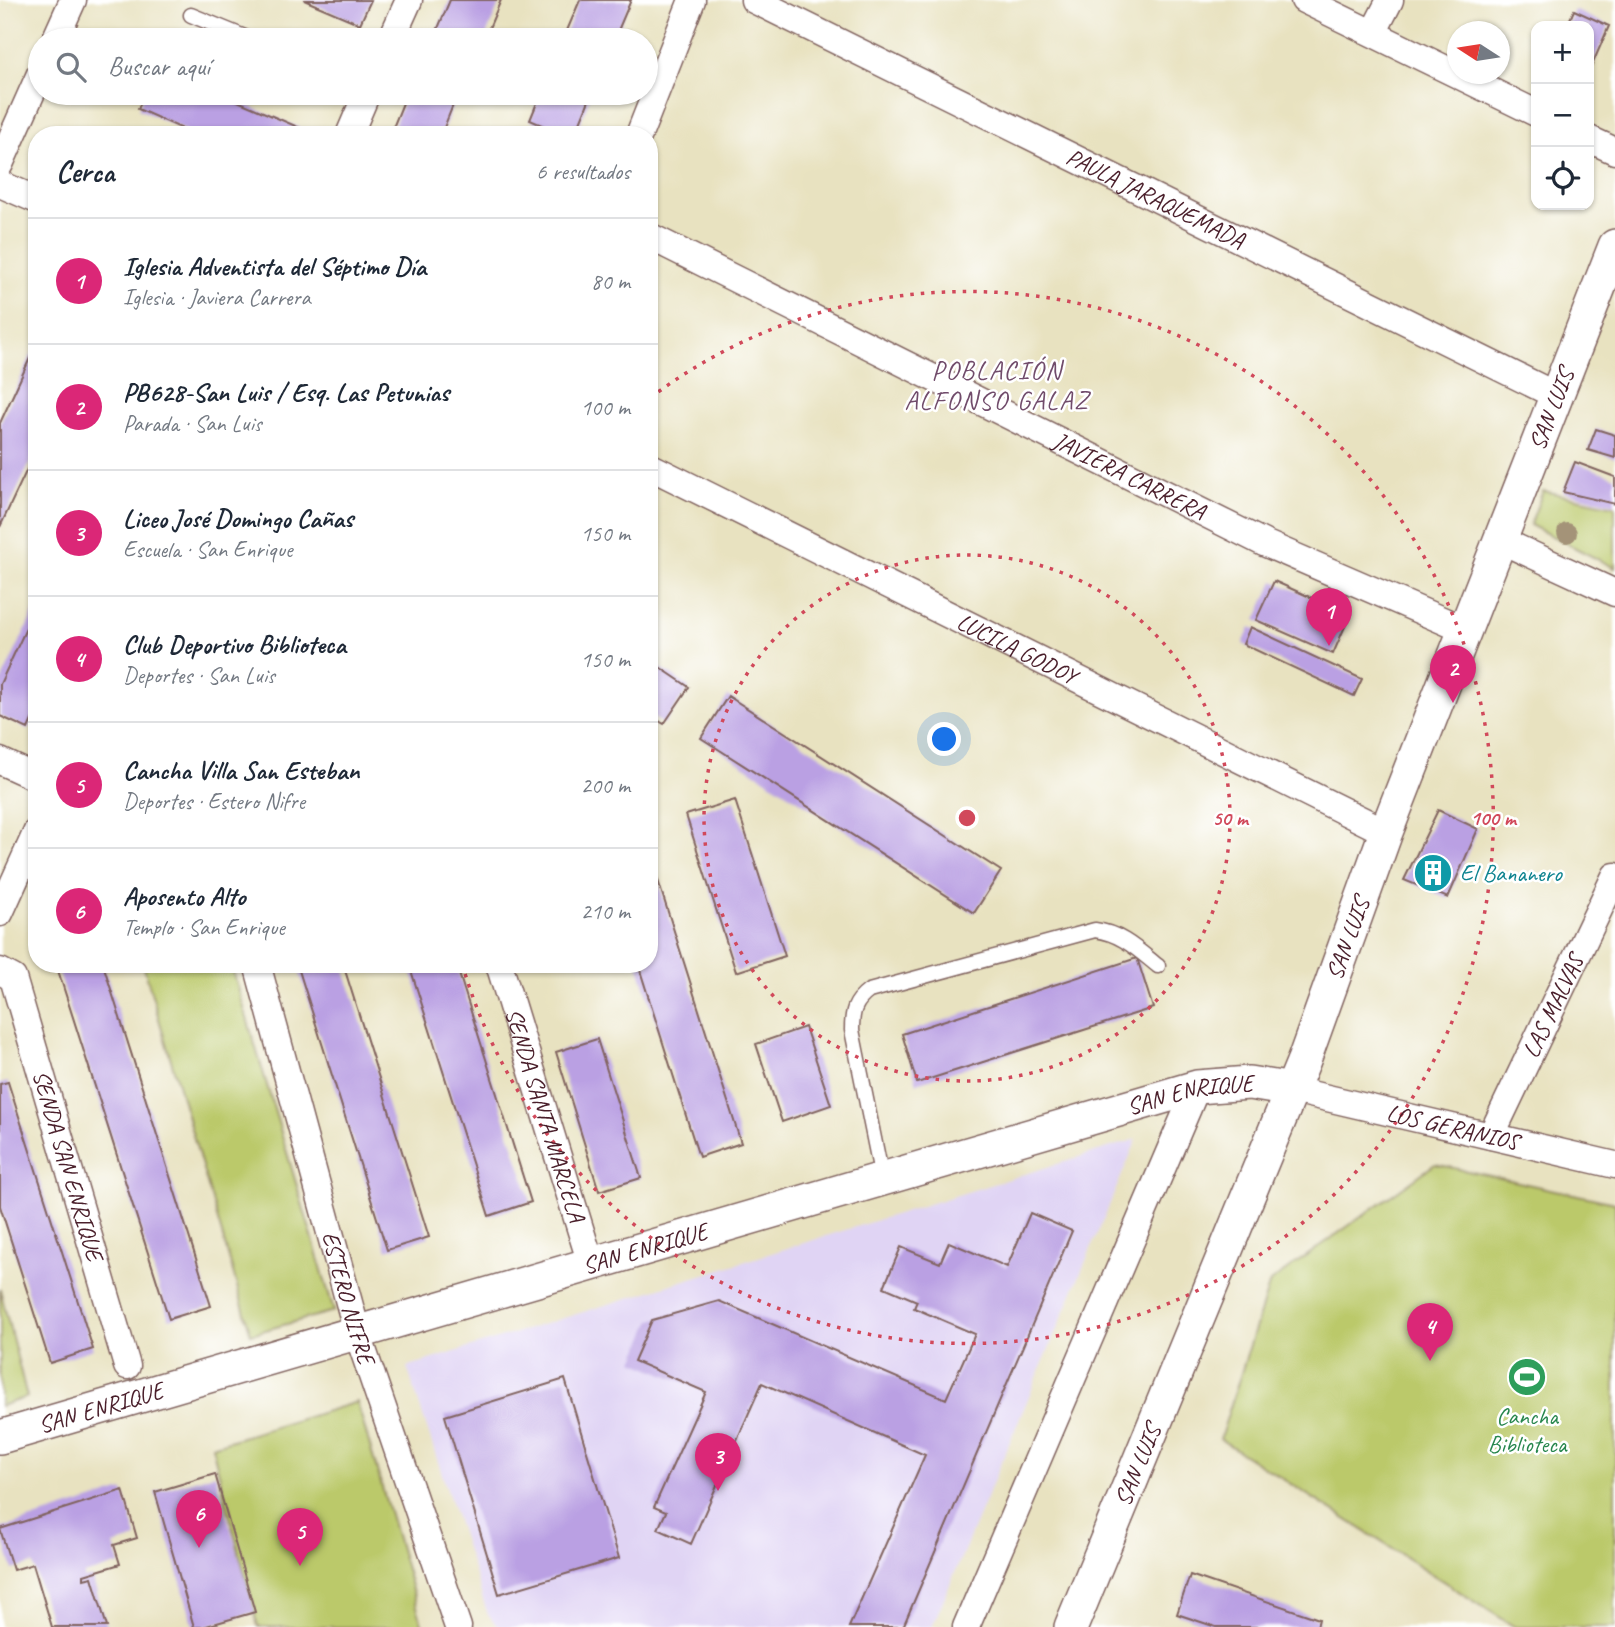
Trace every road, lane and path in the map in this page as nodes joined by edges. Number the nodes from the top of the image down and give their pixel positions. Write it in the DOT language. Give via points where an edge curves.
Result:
graph roads {
  1 [pos="73,0"];
  2 [pos="409,0"];
  3 [pos="692,0"];
  4 [pos="754,0"];
  5 [pos="1304,0"];
  6 [pos="1390,0"];
  7 [pos="191,15"];
  8 [pos="60,28"];
  9 [pos="223,28"];
  10 [pos="396,28"];
  11 [pos="1373,33"];
  12 [pos="658,87"];
  13 [pos="28,101"];
  14 [pos="362,105"];
  15 [pos="651,105"];
  16 [pos="1531,111"];
  17 [pos="352,126"];
  18 [pos="643,126"];
  19 [pos="1594,141"];
  20 [pos="1615,151"];
  21 [pos="0,164"];
  22 [pos="0,184"];
  23 [pos="28,196"];
  24 [pos="658,241"];
  25 [pos="1615,246"];
  26 [pos="1556,396"];
  27 [pos="658,470"];
  28 [pos="1500,540"];
  29 [pos="1615,593"];
  30 [pos="1465,630"];
  31 [pos="0,761"];
  32 [pos="28,774"];
  33 [pos="1386,832"];
  34 [pos="28,851"];
  35 [pos="1615,876"];
  36 [pos="0,914"];
  37 [pos="1158,966"];
  38 [pos="0,971"];
  39 [pos="259,973"];
  40 [pos="502,973"];
  41 [pos="1197,1087"];
  42 [pos="1293,1090"];
  43 [pos="1491,1136"];
  44 [pos="1615,1165"];
  45 [pos="882,1178"];
  46 [pos="591,1264"];
  47 [pos="357,1332"];
  48 [pos="127,1366"];
  49 [pos="0,1437"];
  50 [pos="458,1627"];
  51 [pos="966,1627"];
  52 [pos="1071,1627"];
  1 -- 8 [label="street"];
  2 -- 10 [label="street"];
  3 -- 12 [label="street"];
  4 -- 26 [label="street, PAULA JARAQUEMADA"];
  5 -- 11 [label="street"];
  6 -- 11 [label="street"];
  7 -- 9 [label="lane"];
  11 -- 16 [label="street"];
  13 -- 21 [label="street"];
  14 -- 17 [label="street"];
  15 -- 18 [label="street"];
  19 -- 20 [label="street"];
  22 -- 23 [label="street"];
  24 -- 30 [label="street, JAVIERA CARRERA" via="1215,520"];
  25 -- 26 [label="street, SAN LUIS"];
  26 -- 28 [label="street, SAN LUIS"];
  27 -- 33 [label="street, LUCILA GODOY"];
  28 -- 29 [label="street"];
  28 -- 30 [label="street, SAN LUIS"];
  30 -- 33 [label="street, SAN LUIS"];
  31 -- 32 [label="street"];
  33 -- 42 [label="street, SAN LUIS"];
  34 -- 36 [label="street"];
  35 -- 43 [label="street, LAS MALVAS"];
  37 -- 45 [label="lane" via="1125,940 1095,930 869,991 858,999 852,1030"];
  38 -- 48 [label="street, SENDA SAN ENRIQUE" via="13,978"];
  39 -- 47 [label="street, ESTERO NIFRE"];
  40 -- 46 [label="street, SENDA SANTA MARCELA"];
  41 -- 42 [label="street, SAN ENRIQUE" via="1249,1083"];
  41 -- 45 [label="street, SAN ENRIQUE"];
  41 -- 51 [label="street"];
  42 -- 43 [label="street, LOS GERANIOS"];
  42 -- 52 [label="street, SAN LUIS"];
  43 -- 44 [label="street, LOS GERANIOS"];
  45 -- 46 [label="street, SAN ENRIQUE"];
  46 -- 47 [label="street, SAN ENRIQUE"];
  47 -- 49 [label="street, SAN ENRIQUE"];
  47 -- 50 [label="street, ESTERO NIFRE"];
}
